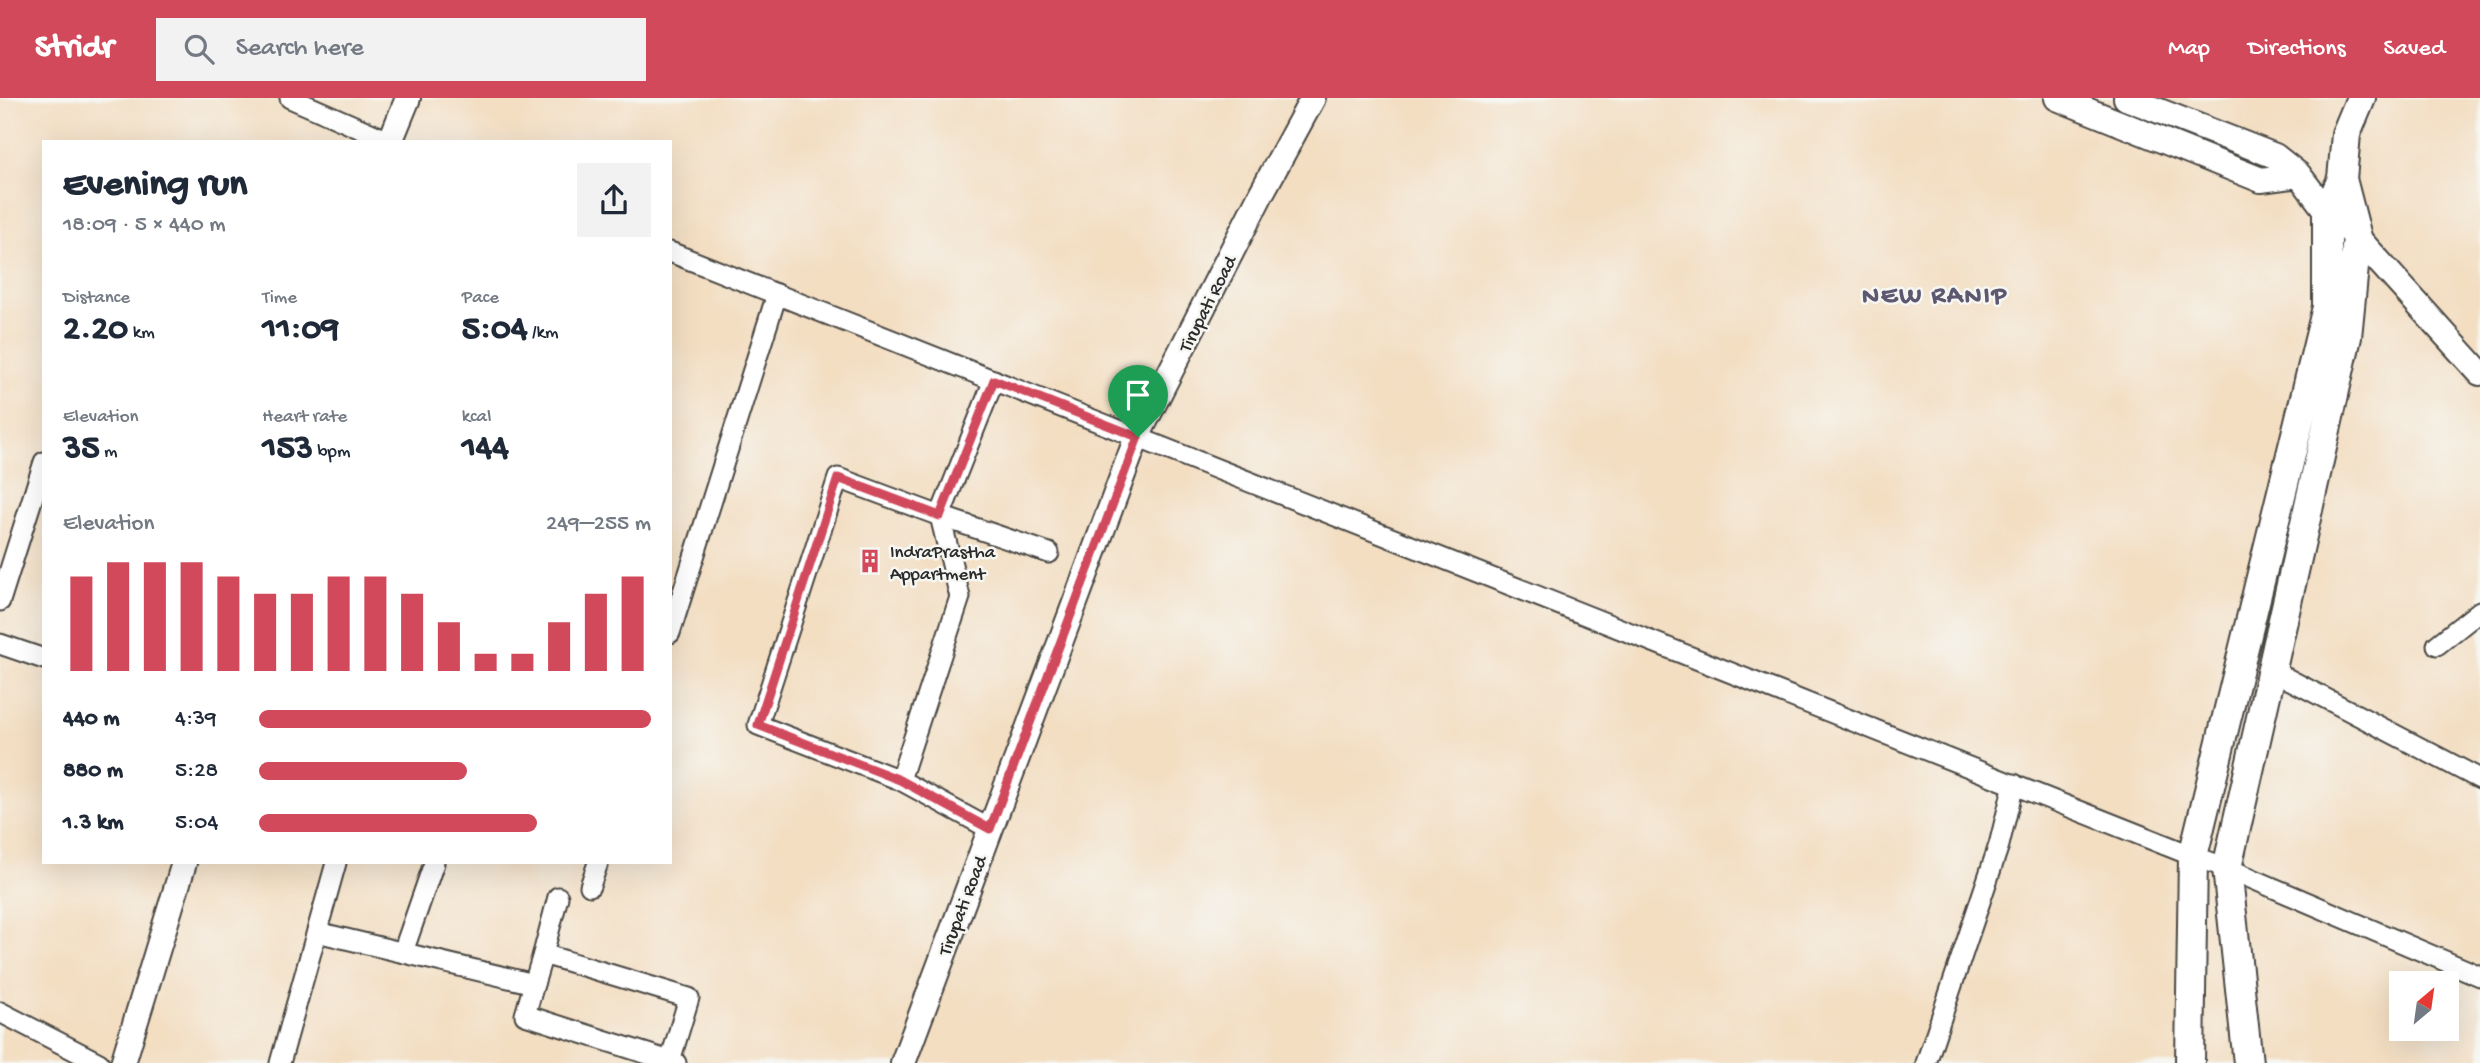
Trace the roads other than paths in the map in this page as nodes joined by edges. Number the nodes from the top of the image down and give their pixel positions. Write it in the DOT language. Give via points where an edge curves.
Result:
graph roads {
  1 [pos="290,98"];
  2 [pos="408,98"];
  3 [pos="1313,98"];
  4 [pos="2057,98"];
  5 [pos="2126,98"];
  6 [pos="2361,98"];
  7 [pos="386,140"];
  8 [pos="392,140"];
  9 [pos="2299,175"];
  10 [pos="2342,179"];
  11 [pos="2327,212"];
  12 [pos="2357,237"];
  13 [pos="672,253"];
  14 [pos="777,295"];
  15 [pos="2480,373"];
  16 [pos="994,380"];
  17 [pos="1138,437"];
  18 [pos="42,468"];
  19 [pos="940,516"];
  20 [pos="1049,553"];
  21 [pos="0,601"];
  22 [pos="2479,614"];
  23 [pos="672,627"];
  24 [pos="0,644"];
  25 [pos="2437,645"];
  26 [pos="42,658"];
  27 [pos="2271,670"];
  28 [pos="2480,779"];
  29 [pos="900,780"];
  30 [pos="2014,784"];
  31 [pos="990,829"];
  32 [pos="2193,856"];
  33 [pos="184,864"];
  34 [pos="336,864"];
  35 [pos="434,864"];
  36 [pos="598,864"];
  37 [pos="2227,867"];
  38 [pos="590,886"];
  39 [pos="558,897"];
  40 [pos="317,932"];
  41 [pos="403,952"];
  42 [pos="543,954"];
  43 [pos="2480,975"];
  44 [pos="534,984"];
  45 [pos="0,1012"];
  46 [pos="129,1061"];
  47 [pos="673,1062"];
  48 [pos="99,1063"];
  49 [pos="280,1063"];
  50 [pos="903,1063"];
  51 [pos="1926,1063"];
  52 [pos="2190,1063"];
  53 [pos="2248,1063"];
  1 -- 7 [label="street"];
  2 -- 8 [label="street"];
  3 -- 17 [label="street, Tirupati Road"];
  4 -- 9 [label="street" via="2261,180"];
  5 -- 9 [label="street" via="2275,156"];
  6 -- 10 [label="main road" via="2346,135"];
  9 -- 11 [label="street"];
  10 -- 11 [label="main road"];
  10 -- 12 [label="main road"];
  11 -- 12 [label="street"];
  11 -- 32 [label="main road" via="2327,307"];
  12 -- 15 [label="street"];
  12 -- 27 [label="main road" via="2347,337"];
  13 -- 14 [label="street"];
  14 -- 16 [label="street"];
  14 -- 23 [label="street"];
  16 -- 17 [label="street"];
  16 -- 19 [label="street"];
  17 -- 30 [label="street"];
  17 -- 31 [label="street, Tirupati Road"];
  18 -- 21 [label="street"];
  19 -- 20 [label="street"];
  19 -- 29 [label="street" via="960,597"];
  19 -- 29 [label="street" via="838,478 758,725"];
  22 -- 25 [label="street"];
  24 -- 26 [label="street"];
  27 -- 28 [label="street"];
  27 -- 37 [label="main road"];
  29 -- 31 [label="street"];
  30 -- 32 [label="street"];
  30 -- 51 [label="street" via="1999,845"];
  31 -- 50 [label="street, Tirupati Road"];
  32 -- 37 [label="street"];
  32 -- 52 [label="main road"];
  33 -- 46 [label="street"];
  34 -- 40 [label="street"];
  35 -- 41 [label="street"];
  36 -- 38 [label="street"];
  37 -- 43 [label="street"];
  37 -- 53 [label="main road"];
  39 -- 42 [label="street"];
  40 -- 41 [label="street"];
  40 -- 49 [label="street"];
  41 -- 44 [label="street"];
  42 -- 44 [label="street"];
  42 -- 47 [label="street" via="689,998"];
  44 -- 47 [label="street" via="526,1014"];
  45 -- 48 [label="street"];
}
